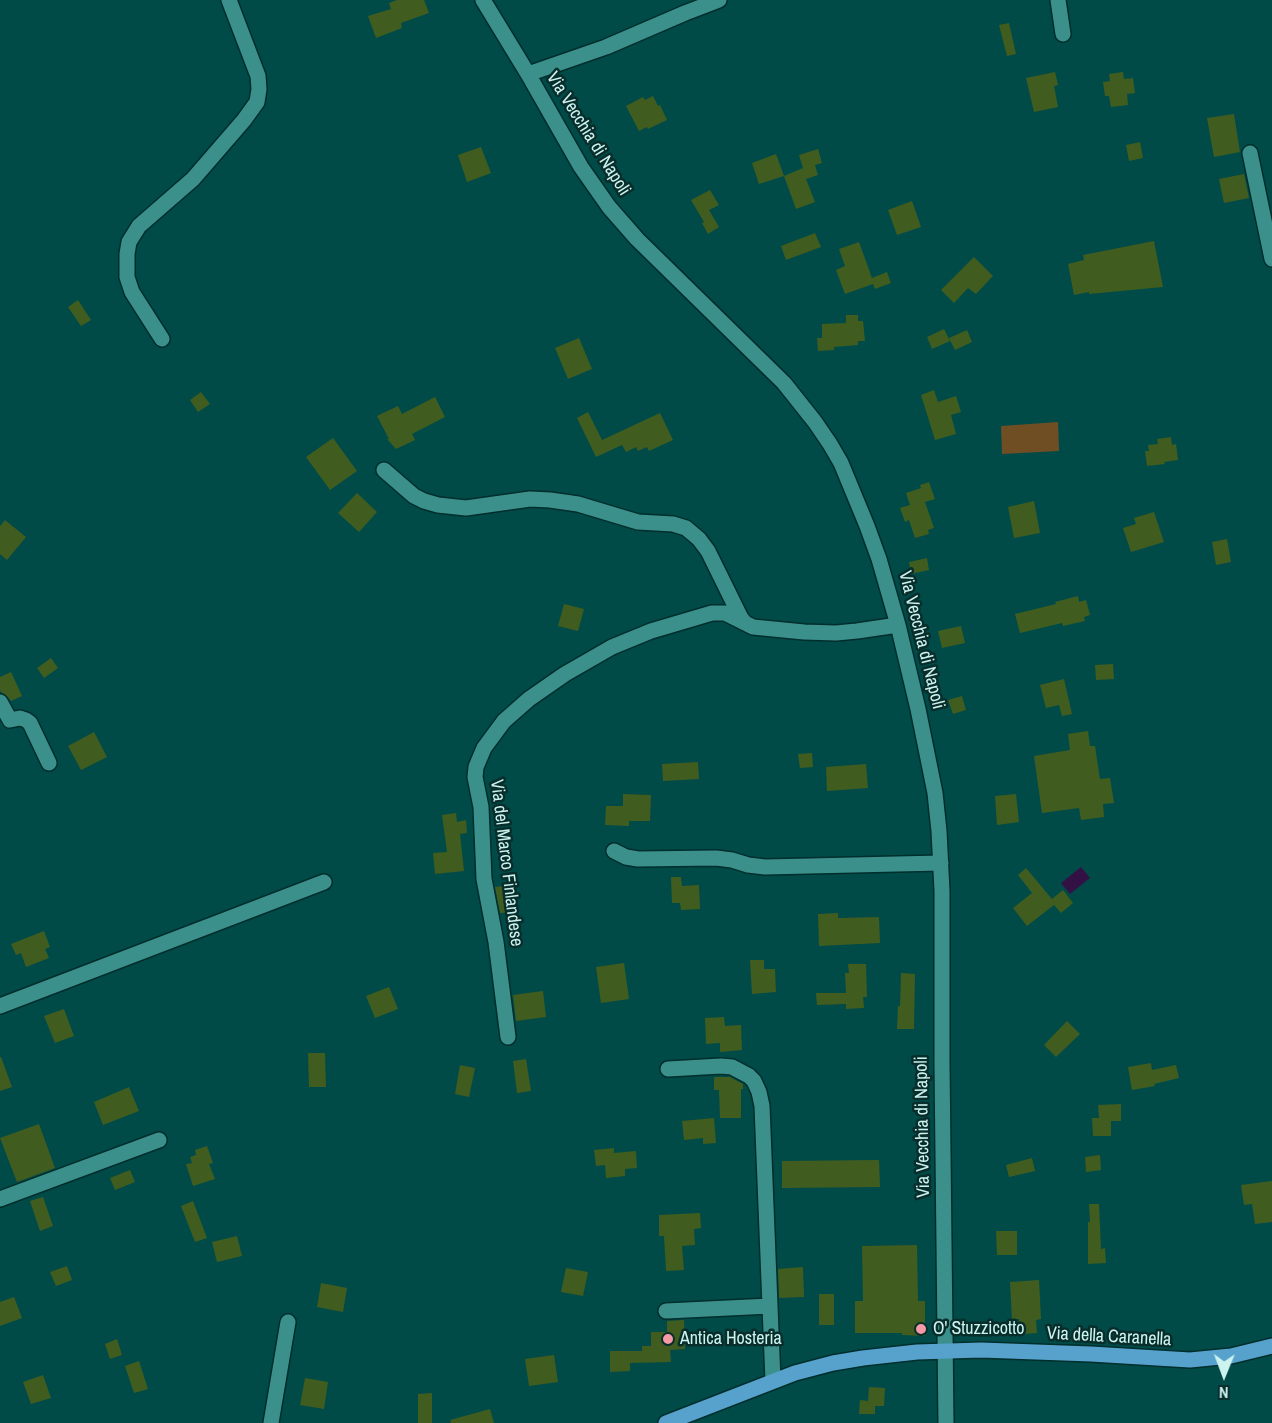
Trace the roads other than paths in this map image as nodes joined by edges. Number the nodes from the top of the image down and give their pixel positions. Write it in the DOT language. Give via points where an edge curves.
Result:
graph roads {
  1 [pos="228,0"];
  2 [pos="483,0"];
  3 [pos="719,0"];
  4 [pos="1058,0"];
  5 [pos="1063,34"];
  6 [pos="528,74"];
  7 [pos="1250,153"];
  8 [pos="1272,259"];
  9 [pos="162,339"];
  10 [pos="384,470"];
  11 [pos="745,623"];
  12 [pos="898,625"];
  13 [pos="0,702"];
  14 [pos="5,722"];
  15 [pos="50,763"];
  16 [pos="614,851"];
  17 [pos="941,863"];
  18 [pos="324,882"];
  19 [pos="0,1006"];
  20 [pos="508,1037"];
  21 [pos="668,1069"];
  22 [pos="159,1140"];
  23 [pos="0,1199"];
  24 [pos="770,1306"];
  25 [pos="666,1311"];
  26 [pos="288,1322"];
  27 [pos="1272,1346"];
  28 [pos="945,1350"];
  29 [pos="773,1381"];
  30 [pos="271,1423"];
  31 [pos="666,1423"];
  32 [pos="946,1423"];
  1 -- 9 [label="street" via="258,76 256,102 199,173 139,226 129,242 127,277 132,292"];
  2 -- 6 [label="street, Via Vecchia di Napoli"];
  3 -- 6 [label="street" via="606,47"];
  4 -- 5 [label="street"];
  6 -- 12 [label="street, Via Vecchia di Napoli" via="581,167 616,216 784,383 826,438 874,543"];
  7 -- 8 [label="street"];
  10 -- 11 [label="street" via="419,499 438,505 466,508 550,500 644,523 686,528 708,551"];
  11 -- 12 [label="street, Via del Marco Finlandese" via="758,628 828,633"];
  11 -- 20 [label="street, Via del Marco Finlandese" via="726,613 712,613 612,647 530,699 504,721 484,748 475,777 481,807 484,879"];
  12 -- 17 [label="street, Via Vecchia di Napoli" via="932,777"];
  13 -- 14 [label="street"];
  14 -- 15 [label="street" via="20,718 28,721"];
  16 -- 17 [label="street" via="638,859 716,858 765,867"];
  17 -- 28 [label="street, Via Vecchia di Napoli"];
  18 -- 19 [label="street"];
  21 -- 24 [label="street" via="732,1067 746,1073 758,1088 762,1106"];
  22 -- 23 [label="street"];
  24 -- 25 [label="street"];
  24 -- 29 [label="street"];
  26 -- 30 [label="street"];
  27 -- 28 [label="main road, Via della Caranella" via="1190,1360"];
  28 -- 29 [label="main road, Via della Caranella" via="843,1361"];
  28 -- 32 [label="street, Via Vecchia di Napoli"];
  29 -- 31 [label="main road, Via della Caranella"];
}
